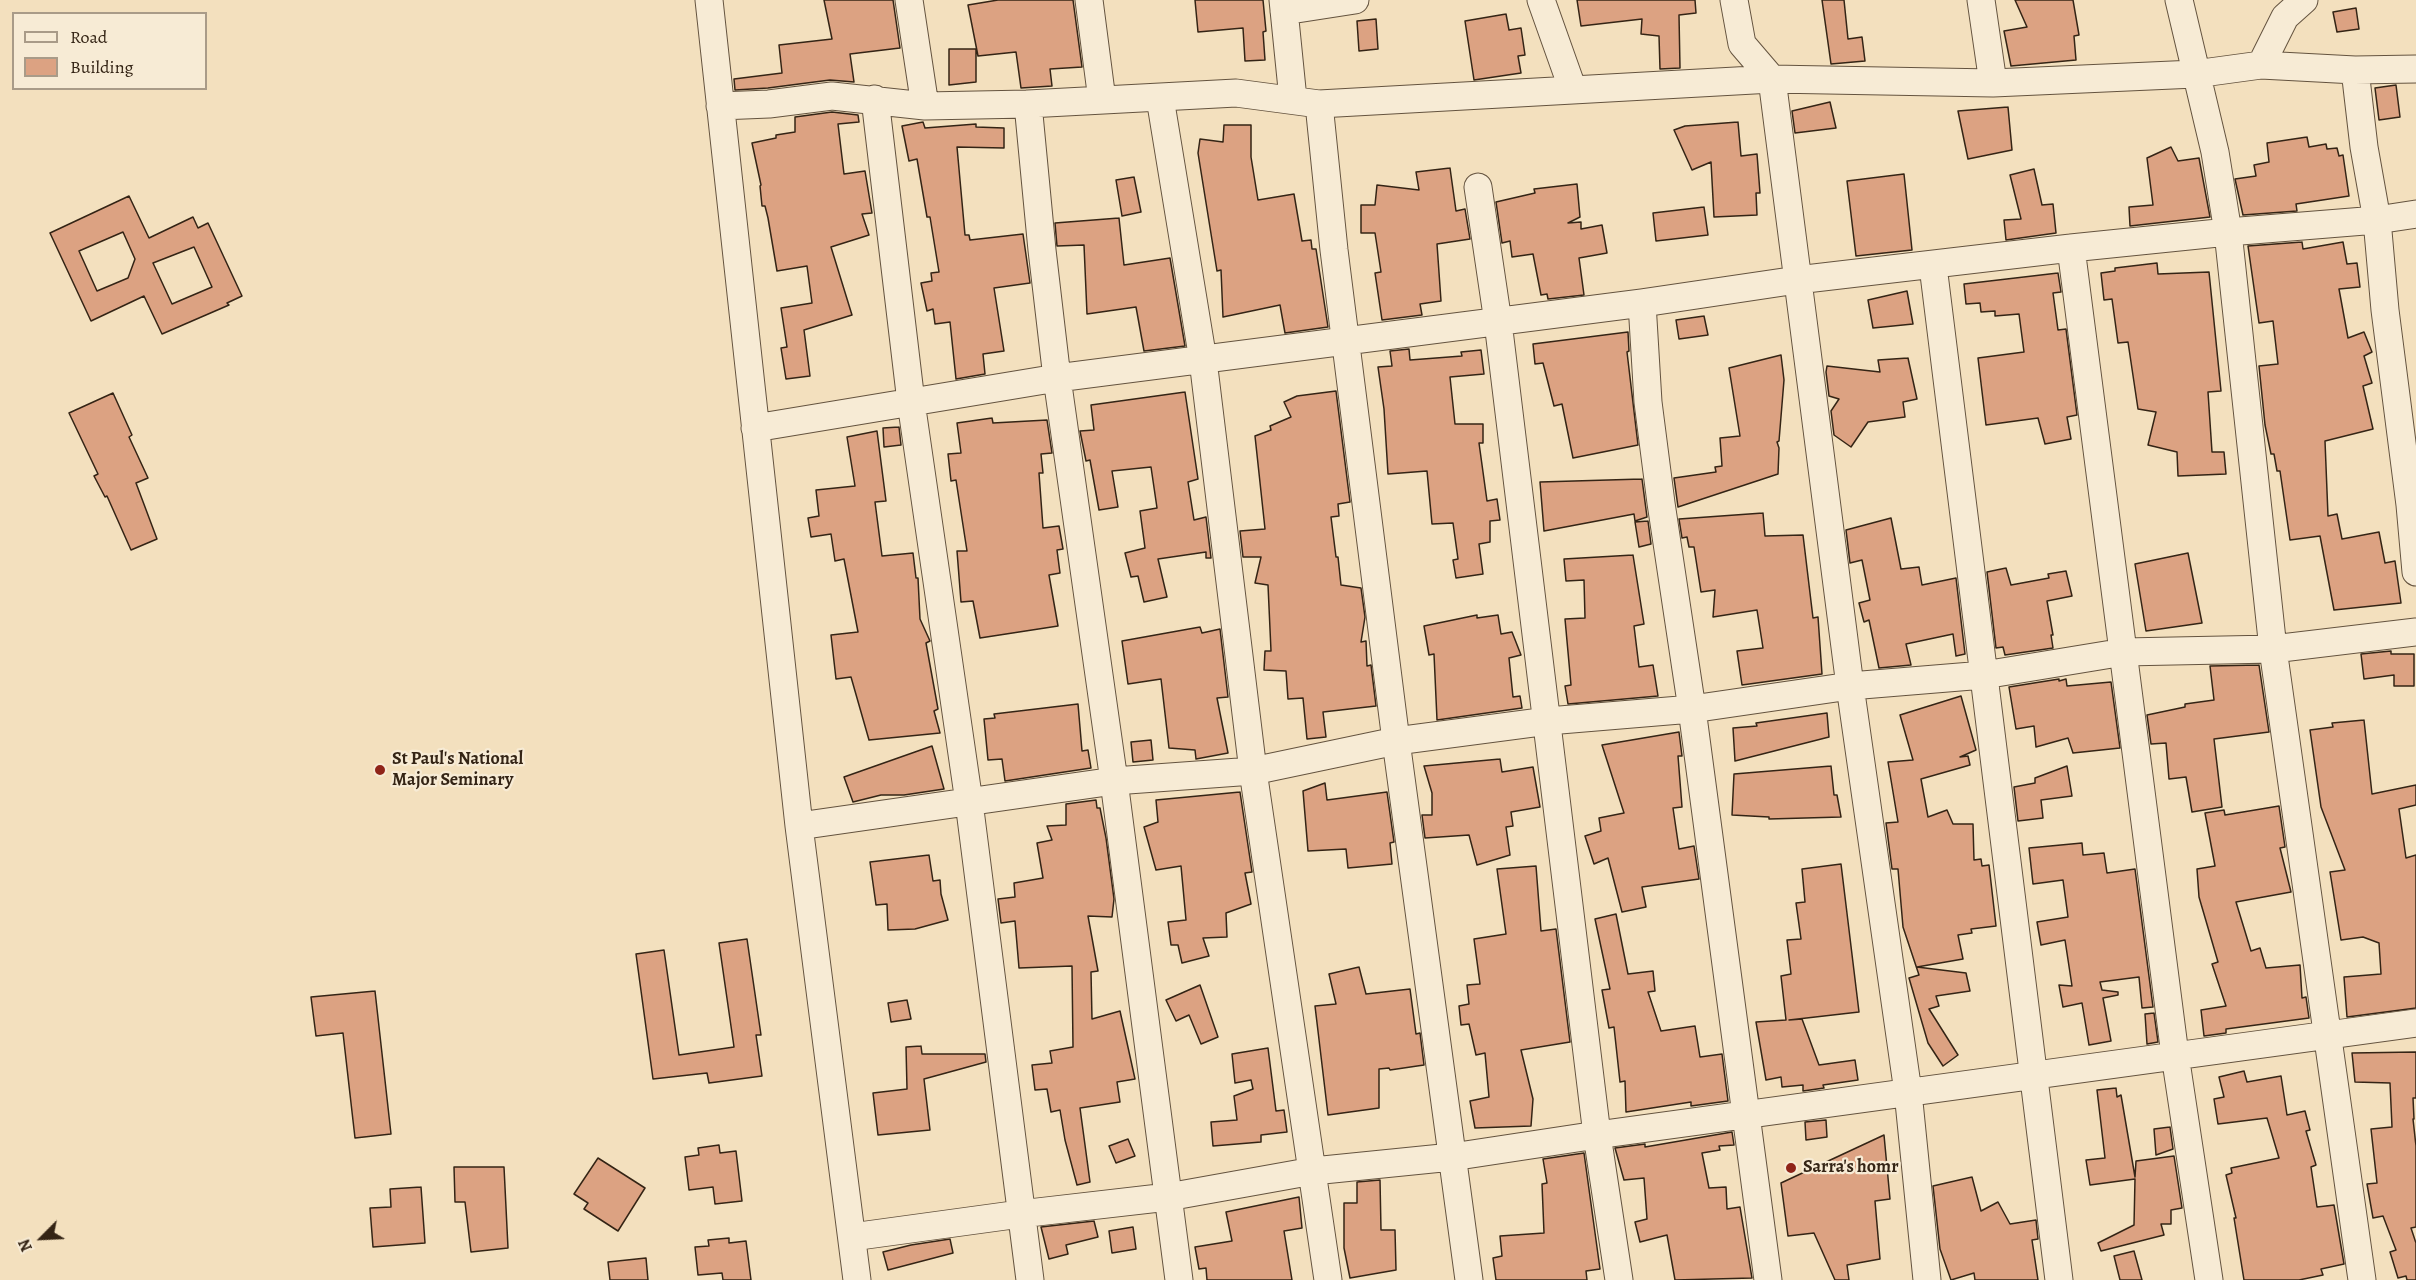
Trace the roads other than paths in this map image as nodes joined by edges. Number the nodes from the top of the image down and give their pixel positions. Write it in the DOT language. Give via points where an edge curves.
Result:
graph roads {
  1 [pos="709,0"];
  2 [pos="909,0"];
  3 [pos="1089,0"];
  4 [pos="1355,0"];
  5 [pos="1541,0"];
  6 [pos="1734,0"];
  7 [pos="1981,0"];
  8 [pos="2179,0"];
  9 [pos="2304,0"];
  10 [pos="1283,5"];
  11 [pos="2262,65"];
  12 [pos="2416,69"];
  13 [pos="2355,70"];
  14 [pos="2195,74"];
  15 [pos="1772,79"];
  16 [pos="1993,83"];
  17 [pos="1573,90"];
  18 [pos="1160,98"];
  19 [pos="875,99"];
  20 [pos="1293,99"];
  21 [pos="1102,100"];
  22 [pos="1028,104"];
  23 [pos="1319,104"];
  24 [pos="720,106"];
  25 [pos="925,106"];
  26 [pos="1478,187"];
  27 [pos="2416,214"];
  28 [pos="2378,220"];
  29 [pos="2228,232"];
  30 [pos="2071,248"];
  31 [pos="1933,266"];
  32 [pos="1797,280"];
  33 [pos="1642,303"];
  34 [pos="1498,321"];
  35 [pos="1346,341"];
  36 [pos="1203,360"];
  37 [pos="1057,378"];
  38 [pos="911,402"];
  39 [pos="756,428"];
  40 [pos="2416,572"];
  41 [pos="2416,632"];
  42 [pos="2273,650"];
  43 [pos="2124,652"];
  44 [pos="1984,675"];
  45 [pos="1850,686"];
  46 [pos="1692,709"];
  47 [pos="1548,721"];
  48 [pos="1396,741"];
  49 [pos="1253,771"];
  50 [pos="1114,781"];
  51 [pos="969,802"];
  52 [pos="799,826"];
  53 [pos="2416,1023"];
  54 [pos="2326,1035"];
  55 [pos="2175,1055"];
  56 [pos="2033,1075"];
  57 [pos="1908,1092"];
  58 [pos="1747,1114"];
  59 [pos="1598,1135"];
  60 [pos="1452,1157"];
  61 [pos="1313,1171"];
  62 [pos="1168,1197"];
  63 [pos="1020,1214"];
  64 [pos="852,1237"];
  65 [pos="857,1280"];
  66 [pos="1029,1280"];
  67 [pos="1179,1280"];
  68 [pos="1328,1280"];
  69 [pos="1469,1280"];
  70 [pos="1619,1280"];
  71 [pos="1768,1280"];
  72 [pos="1927,1280"];
  73 [pos="2059,1280"];
  74 [pos="2209,1280"];
  75 [pos="2362,1280"];
  1 -- 24 [label="street"];
  2 -- 25 [label="street"];
  3 -- 21 [label="street"];
  4 -- 10 [label="street"];
  5 -- 17 [label="street"];
  6 -- 15 [label="street" via="1742,44"];
  7 -- 16 [label="street"];
  8 -- 14 [label="street"];
  9 -- 11 [label="street" via="2285,17"];
  10 -- 20 [label="street"];
  11 -- 13 [label="street"];
  11 -- 14 [label="street"];
  12 -- 13 [label="street"];
  13 -- 28 [label="street"];
  14 -- 16 [label="street"];
  14 -- 29 [label="street" via="2215,152"];
  15 -- 16 [label="street"];
  15 -- 17 [label="street"];
  15 -- 32 [label="street"];
  17 -- 23 [label="street"];
  18 -- 20 [label="street" via="1236,93"];
  18 -- 21 [label="street"];
  18 -- 36 [label="street"];
  19 -- 24 [label="street" via="832,96"];
  19 -- 25 [label="street"];
  19 -- 38 [label="street"];
  20 -- 23 [label="street"];
  21 -- 22 [label="street"];
  22 -- 25 [label="street"];
  22 -- 37 [label="street"];
  23 -- 35 [label="street"];
  24 -- 39 [label="street"];
  26 -- 34 [label="street"];
  27 -- 28 [label="street"];
  28 -- 29 [label="street"];
  28 -- 40 [label="street"];
  29 -- 30 [label="street"];
  29 -- 42 [label="street"];
  30 -- 31 [label="street"];
  30 -- 43 [label="street"];
  31 -- 32 [label="street"];
  31 -- 44 [label="street"];
  32 -- 33 [label="street"];
  32 -- 45 [label="street"];
  33 -- 34 [label="street"];
  33 -- 46 [label="street" via="1648,402"];
  34 -- 35 [label="street"];
  34 -- 47 [label="street"];
  35 -- 36 [label="street"];
  35 -- 48 [label="street"];
  36 -- 37 [label="street"];
  36 -- 49 [label="street"];
  37 -- 38 [label="street"];
  37 -- 50 [label="street"];
  38 -- 39 [label="street"];
  38 -- 51 [label="street"];
  39 -- 52 [label="street"];
  41 -- 42 [label="street"];
  42 -- 43 [label="street"];
  42 -- 54 [label="street"];
  43 -- 44 [label="street"];
  43 -- 55 [label="street"];
  44 -- 45 [label="street"];
  44 -- 56 [label="street"];
  45 -- 46 [label="street"];
  45 -- 57 [label="street"];
  46 -- 47 [label="street"];
  46 -- 58 [label="street"];
  47 -- 48 [label="street"];
  47 -- 59 [label="street"];
  48 -- 49 [label="street"];
  48 -- 60 [label="street"];
  49 -- 50 [label="street"];
  49 -- 61 [label="street"];
  50 -- 51 [label="street"];
  50 -- 62 [label="street"];
  51 -- 52 [label="street"];
  51 -- 63 [label="street"];
  52 -- 64 [label="street"];
  53 -- 54 [label="street"];
  54 -- 55 [label="street"];
  54 -- 75 [label="street"];
  55 -- 56 [label="street"];
  55 -- 74 [label="street"];
  56 -- 57 [label="street"];
  56 -- 73 [label="street"];
  57 -- 58 [label="street"];
  57 -- 72 [label="street"];
  58 -- 59 [label="street"];
  58 -- 71 [label="street"];
  59 -- 60 [label="street"];
  59 -- 70 [label="street"];
  60 -- 61 [label="street"];
  60 -- 69 [label="street"];
  61 -- 62 [label="street"];
  61 -- 68 [label="street"];
  62 -- 63 [label="street"];
  62 -- 67 [label="street"];
  63 -- 64 [label="street"];
  63 -- 66 [label="street"];
  64 -- 65 [label="street"];
}
